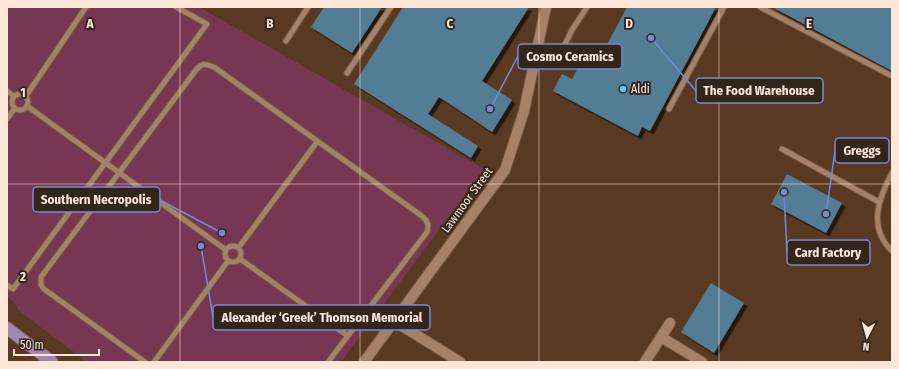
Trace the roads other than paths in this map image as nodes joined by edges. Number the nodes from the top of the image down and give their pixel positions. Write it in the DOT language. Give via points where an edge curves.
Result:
graph roads {
  1 [pos="86,7"];
  2 [pos="176,7"];
  3 [pos="308,7"];
  4 [pos="392,7"];
  5 [pos="546,7"];
  6 [pos="587,7"];
  7 [pos="724,7"];
  8 [pos="760,7"];
  9 [pos="286,41"];
  10 [pos="561,52"];
  11 [pos="347,73"];
  12 [pos="892,76"];
  13 [pos="7,91"];
  14 [pos="14,96"];
  15 [pos="26,96"];
  16 [pos="27,106"];
  17 [pos="15,108"];
  18 [pos="669,109"];
  19 [pos="7,119"];
  20 [pos="317,142"];
  21 [pos="782,150"];
  22 [pos="107,163"];
  23 [pos="120,173"];
  24 [pos="892,173"];
  25 [pos="879,202"];
  26 [pos="889,246"];
  27 [pos="239,247"];
  28 [pos="226,250"];
  29 [pos="892,251"];
  30 [pos="240,259"];
  31 [pos="228,261"];
  32 [pos="7,285"];
  33 [pos="394,321"];
  34 [pos="670,322"];
  35 [pos="7,328"];
  36 [pos="348,336"];
  37 [pos="661,337"];
  38 [pos="52,362"];
  39 [pos="145,362"];
  40 [pos="154,362"];
  41 [pos="328,362"];
  42 [pos="364,362"];
  43 [pos="460,362"];
  44 [pos="645,362"];
  45 [pos="702,362"];
  1 -- 15 [label="lane"];
  2 -- 22 [label="lane" via="207,24"];
  3 -- 9 [label="lane"];
  4 -- 11 [label="lane"];
  5 -- 33 [label="street, Lawmoor Street" via="524,111 505,170"];
  6 -- 10 [label="lane"];
  7 -- 18 [label="lane"];
  8 -- 12 [label="lane"];
  13 -- 14 [label="lane"];
  14 -- 15 [label="lane" via="21,93"];
  14 -- 17 [label="lane" via="12,103"];
  15 -- 16 [label="lane"];
  16 -- 17 [label="lane" via="21,110"];
  16 -- 22 [label="lane"];
  17 -- 19 [label="lane"];
  20 -- 23 [label="lane" via="214,67 205,64 196,70"];
  20 -- 27 [label="lane"];
  20 -- 36 [label="lane" via="426,219 429,227"];
  21 -- 25 [label="lane"];
  22 -- 23 [label="lane"];
  22 -- 32 [label="lane" via="14,289"];
  23 -- 28 [label="lane"];
  23 -- 39 [label="lane" via="41,277 41,281 44,289"];
  24 -- 25 [label="lane"];
  25 -- 26 [label="lane" via="879,233"];
  26 -- 29 [label="lane"];
  27 -- 28 [label="lane" via="231,246"];
  27 -- 30 [label="lane"];
  28 -- 31 [label="lane" via="225,256"];
  30 -- 31 [label="lane"];
  30 -- 36 [label="lane"];
  31 -- 40 [label="lane"];
  33 -- 42 [label="street, Lawmoor Street"];
  33 -- 43 [label="street"];
  34 -- 37 [label="street"];
  35 -- 38 [label="main road"];
  36 -- 41 [label="lane"];
  37 -- 44 [label="street"];
  37 -- 45 [label="street"];
}
